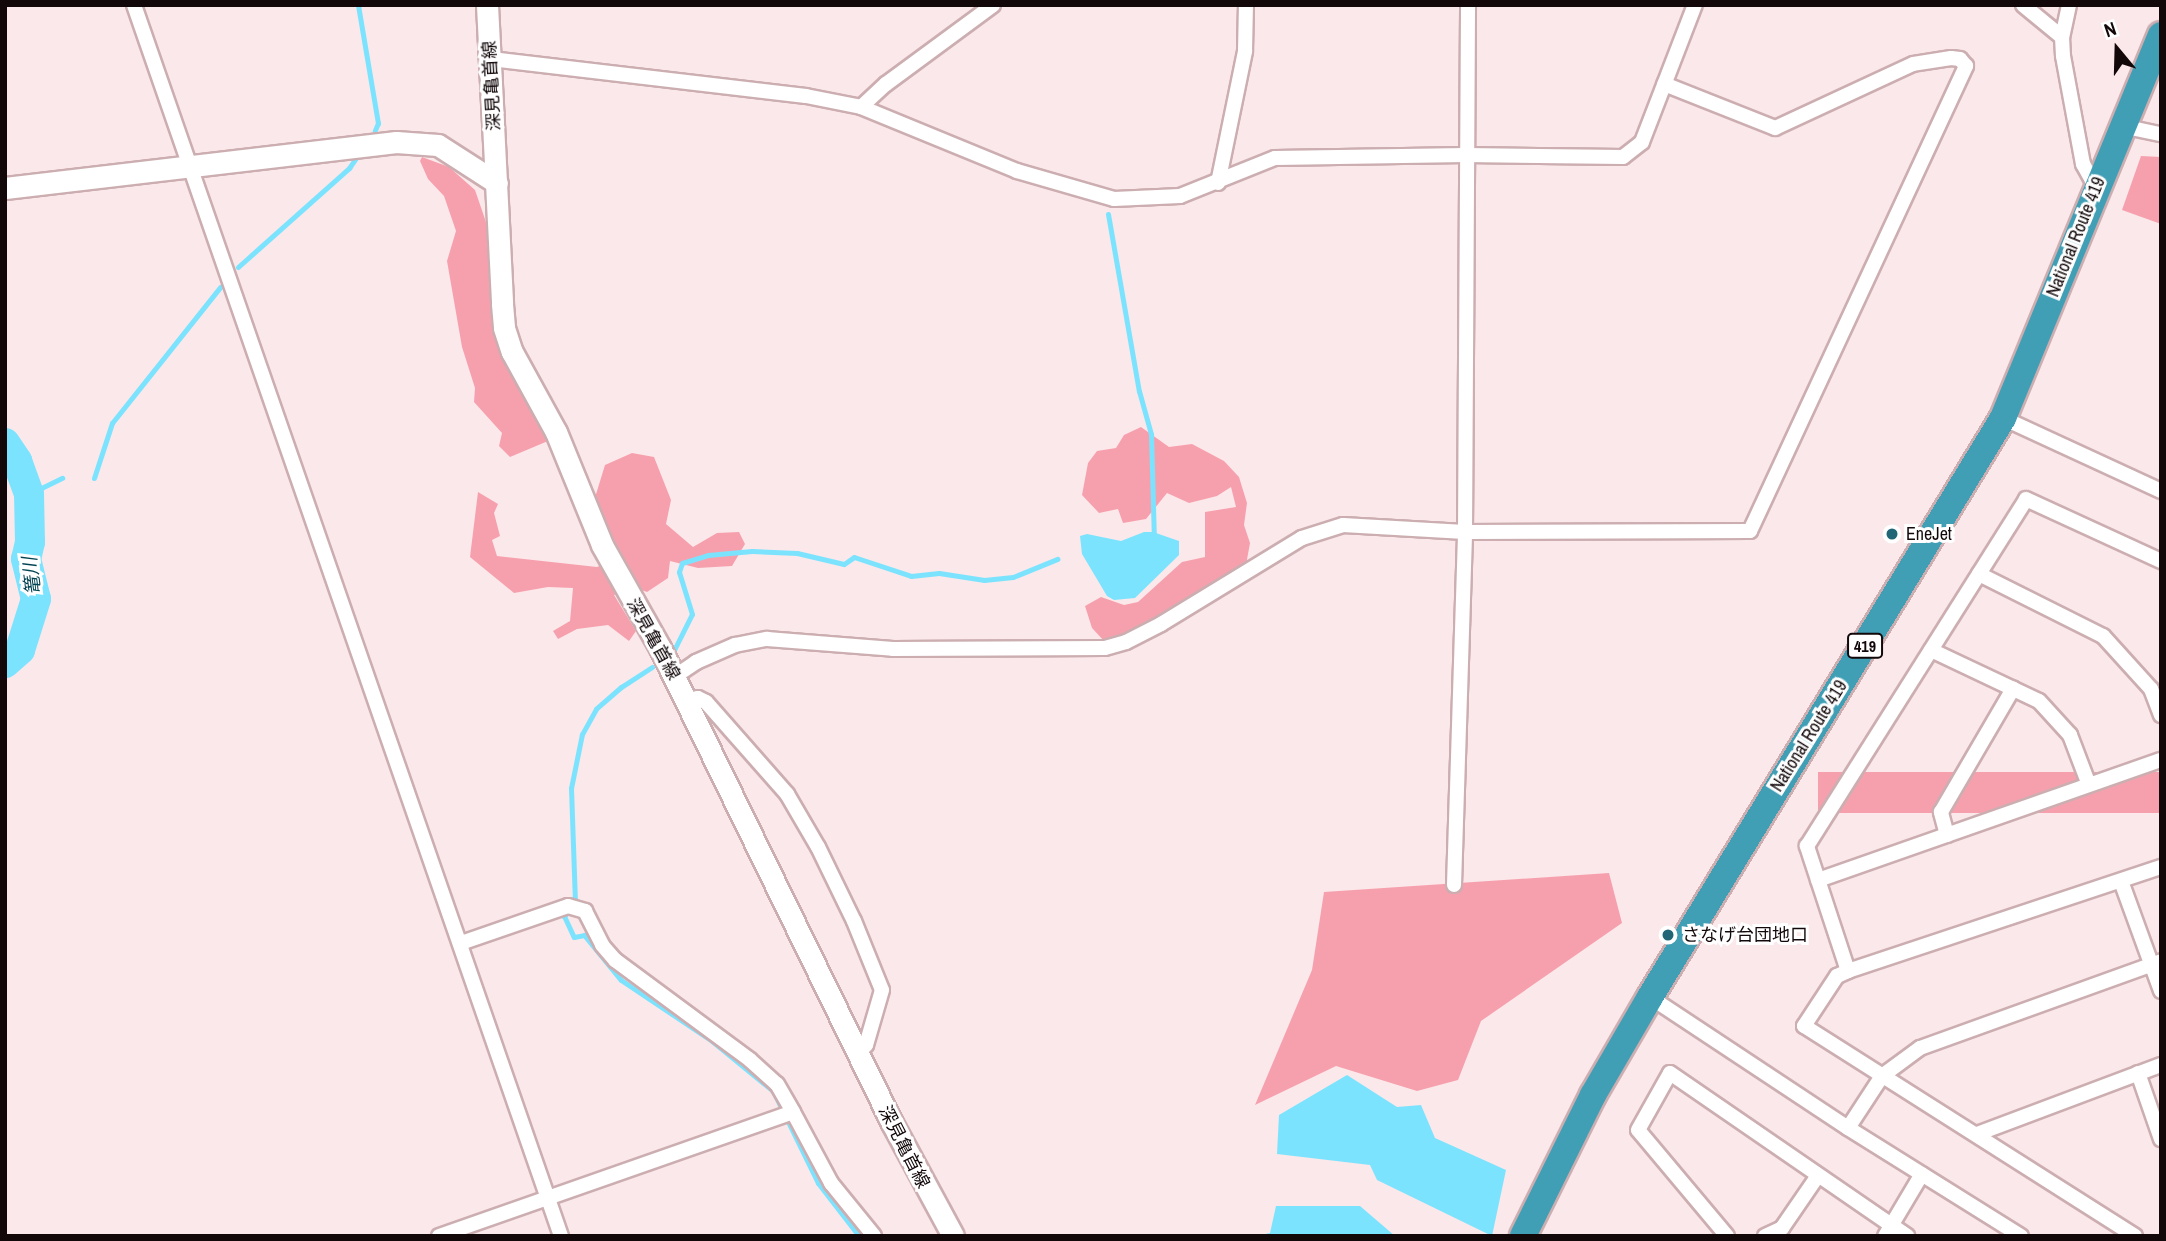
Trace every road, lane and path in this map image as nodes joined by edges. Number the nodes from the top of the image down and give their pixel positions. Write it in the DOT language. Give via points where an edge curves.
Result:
graph roads {
  1 [pos="134,5"];
  2 [pos="487,5"];
  3 [pos="993,5"];
  4 [pos="1246,5"];
  5 [pos="1468,5"];
  6 [pos="1695,5"];
  7 [pos="2023,5"];
  8 [pos="2069,5"];
  9 [pos="2161,35"];
  10 [pos="2062,37"];
  11 [pos="491,59"];
  12 [pos="1664,84"];
  13 [pos="861,107"];
  14 [pos="2122,126"];
  15 [pos="2161,134"];
  16 [pos="1466,155"];
  17 [pos="190,167"];
  18 [pos="497,183"];
  19 [pos="1218,183"];
  20 [pos="2096,187"];
  21 [pos="5,188"];
  22 [pos="2003,418"];
  23 [pos="2161,491"];
  24 [pos="1465,532"];
  25 [pos="2161,561"];
  26 [pos="1979,574"];
  27 [pos="1931,650"];
  28 [pos="674,677"];
  29 [pos="2156,686"];
  30 [pos="2013,689"];
  31 [pos="686,700"];
  32 [pos="2161,715"];
  33 [pos="2161,760"];
  34 [pos="2089,785"];
  35 [pos="1947,835"];
  36 [pos="2161,867"];
  37 [pos="1818,880"];
  38 [pos="2121,881"];
  39 [pos="1454,885"];
  40 [pos="461,943"];
  41 [pos="2156,963"];
  42 [pos="1848,971"];
  43 [pos="2161,991"];
  44 [pos="1650,997"];
  45 [pos="858,1053"];
  46 [pos="2161,1065"];
  47 [pos="2138,1073"];
  48 [pos="1882,1076"];
  49 [pos="791,1112"];
  50 [pos="1848,1128"];
  51 [pos="1977,1134"];
  52 [pos="2161,1139"];
  53 [pos="1922,1174"];
  54 [pos="1817,1177"];
  55 [pos="548,1198"];
  56 [pos="1888,1231"];
  57 [pos="951,1235"];
  58 [pos="439,1236"];
  59 [pos="561,1236"];
  60 [pos="874,1236"];
  61 [pos="1524,1236"];
  62 [pos="1727,1236"];
  63 [pos="1765,1236"];
  64 [pos="1907,1236"];
  65 [pos="2021,1236"];
  66 [pos="2135,1236"];
  1 -- 17 [label="street"];
  2 -- 11 [label="main road, 深見亀首線"];
  3 -- 13 [label="street"];
  4 -- 19 [label="street" via="1245,51"];
  5 -- 16 [label="street"];
  6 -- 12 [label="street"];
  7 -- 10 [label="street"];
  8 -- 10 [label="street"];
  9 -- 14 [label="highway, National Route 419 / 419"];
  10 -- 20 [label="street" via="2083,164"];
  11 -- 13 [label="street" via="806,96"];
  11 -- 18 [label="main road, 深見亀首線"];
  12 -- 16 [label="street" via="1642,142 1623,157"];
  12 -- 24 [label="street" via="1774,128 1913,64 1951,58 1966,66 1750,531"];
  13 -- 19 [label="street" via="1017,171 1114,199 1180,196"];
  14 -- 15 [label="street"];
  14 -- 20 [label="highway, National Route 419 / 419"];
  16 -- 19 [label="street" via="1275,158"];
  16 -- 24 [label="street"];
  17 -- 18 [label="main road" via="422,142 456,154"];
  17 -- 21 [label="main road"];
  17 -- 40 [label="street"];
  18 -- 28 [label="main road, 深見亀首線" via="504,328 512,352 556,432 602,545"];
  20 -- 22 [label="highway, National Route 419 / 419"];
  22 -- 23 [label="street"];
  22 -- 44 [label="highway, National Route 419 / 419"];
  24 -- 28 [label="street" via="1343,525 1321,529 1161,624 1105,648 893,649 766,639 735,645"];
  24 -- 39 [label="street"];
  25 -- 26 [label="street" via="2026,499"];
  26 -- 27 [label="street"];
  26 -- 29 [label="street" via="2103,636"];
  27 -- 30 [label="street"];
  27 -- 37 [label="street" via="1807,846"];
  28 -- 31 [label="main road, 深見亀首線"];
  29 -- 32 [label="street"];
  30 -- 34 [label="street" via="2039,701 2070,735"];
  30 -- 35 [label="street" via="1941,812"];
  31 -- 45 [label="main road, 深見亀首線"];
  31 -- 45 [label="street" via="706,702 787,794 855,921 882,990 866,1045"];
  33 -- 34 [label="street"];
  34 -- 35 [label="street"];
  35 -- 37 [label="street"];
  36 -- 38 [label="street"];
  37 -- 42 [label="street"];
  38 -- 41 [label="street"];
  38 -- 42 [label="street"];
  40 -- 49 [label="street" via="573,908 585,911 615,960 750,1060 776,1084"];
  40 -- 55 [label="street"];
  41 -- 43 [label="street"];
  41 -- 48 [label="street" via="1920,1048"];
  42 -- 48 [label="street" via="1837,976 1804,1026"];
  44 -- 50 [label="street"];
  44 -- 61 [label="highway, National Route 419 / 419" via="1593,1095"];
  45 -- 57 [label="main road, 深見亀首線"];
  46 -- 47 [label="street"];
  47 -- 51 [label="street"];
  47 -- 52 [label="street"];
  48 -- 50 [label="street"];
  48 -- 51 [label="street"];
  49 -- 55 [label="street"];
  49 -- 60 [label="street" via="831,1183"];
  50 -- 53 [label="street"];
  51 -- 66 [label="street"];
  53 -- 56 [label="street"];
  53 -- 65 [label="street"];
  54 -- 56 [label="street"];
  54 -- 62 [label="street" via="1670,1073 1638,1130"];
  54 -- 63 [label="street" via="1782,1228"];
  55 -- 58 [label="street"];
  55 -- 59 [label="street"];
  56 -- 64 [label="street"];
}
